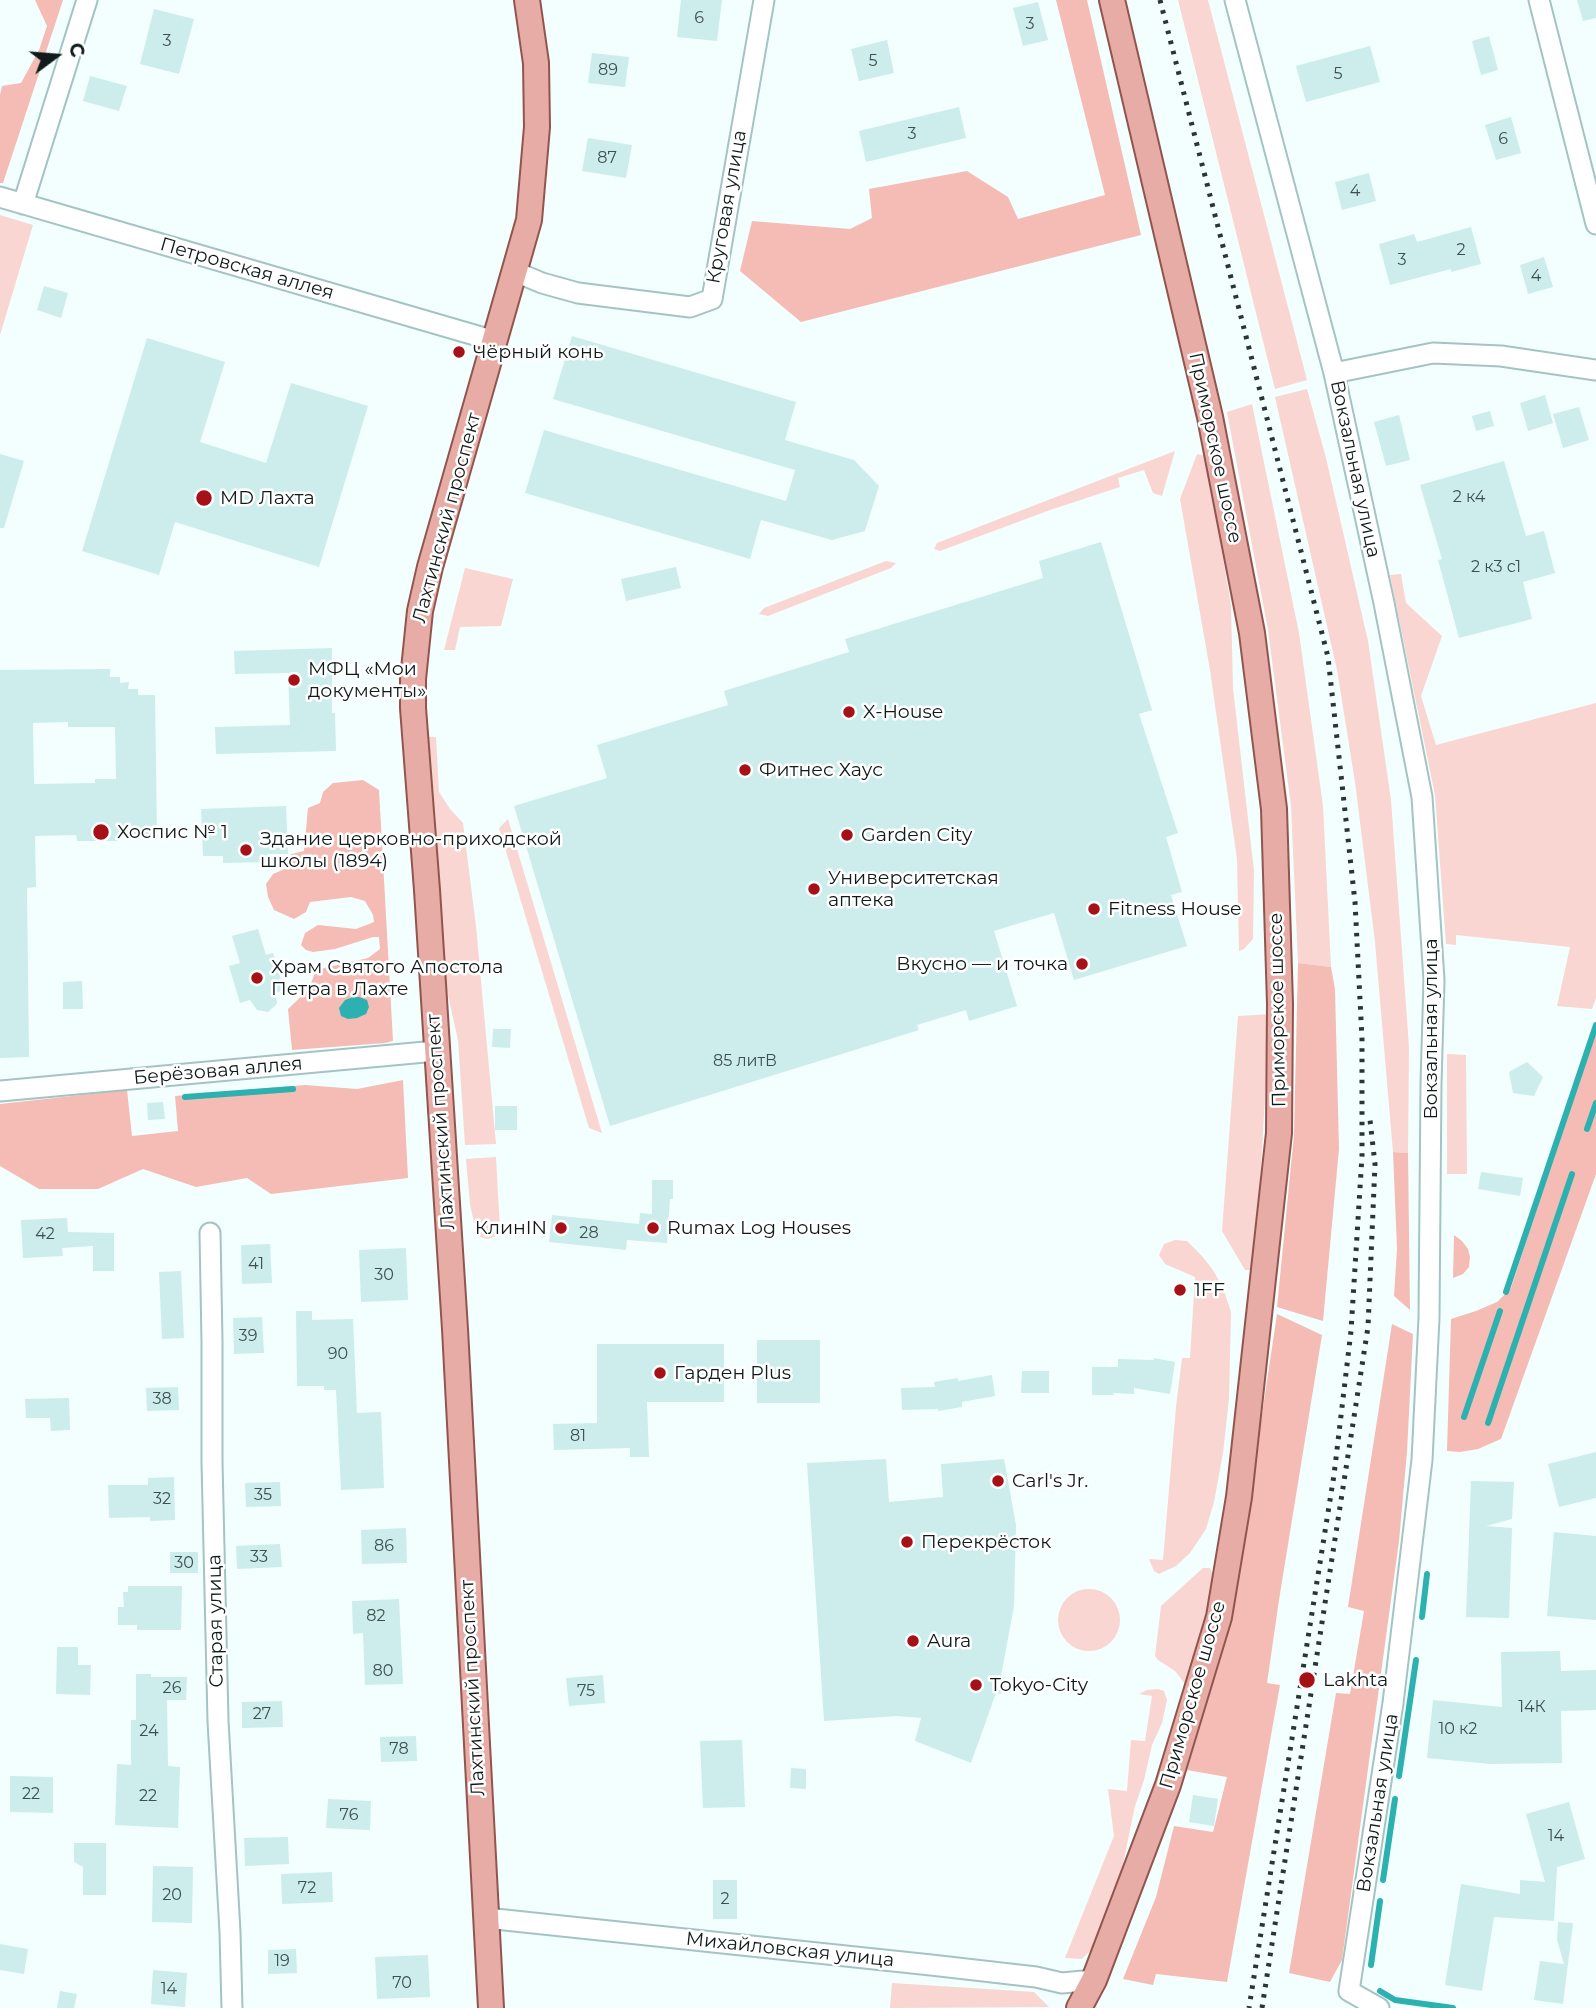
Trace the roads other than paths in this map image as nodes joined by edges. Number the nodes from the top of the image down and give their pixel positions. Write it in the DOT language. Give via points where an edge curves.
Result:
graph roads {
  1 [pos="87,0"];
  2 [pos="527,0"];
  3 [pos="764,0"];
  4 [pos="1112,0"];
  5 [pos="1236,0"];
  6 [pos="1539,0"];
  7 [pos="0,197"];
  8 [pos="23,204"];
  9 [pos="1596,224"];
  10 [pos="516,272"];
  11 [pos="495,341"];
  12 [pos="1596,370"];
  13 [pos="1334,373"];
  14 [pos="436,1051"];
  15 [pos="0,1091"];
  16 [pos="210,1233"];
  17 [pos="486,1918"];
  18 [pos="1094,1980"];
  19 [pos="232,2008"];
  20 [pos="491,2008"];
  21 [pos="1079,2008"];
  22 [pos="1379,2008"];
  1 -- 8 [label="street"];
  2 -- 10 [label="main road, Лахтинский проспект" via="536,63 537,127 529,220"];
  3 -- 10 [label="street, Круговая улица" via="712,299 690,307 578,293"];
  4 -- 18 [label="main road, Приморское шоссе" via="1210,417 1252,633 1274,808 1279,1133 1242,1472 1219,1617 1168,1785"];
  5 -- 13 [label="street, Вокзальная улица"];
  6 -- 9 [label="street"];
  7 -- 8 [label="street, Петровская аллея"];
  8 -- 11 [label="street, Петровская аллея"];
  10 -- 11 [label="main road, Лахтинский проспект"];
  11 -- 14 [label="main road, Лахтинский проспект" via="430,567 413,678"];
  12 -- 13 [label="street" via="1501,356 1433,353"];
  13 -- 22 [label="street, Вокзальная улица" via="1422,797 1434,980 1422,1460 1393,1703 1349,1991"];
  14 -- 15 [label="street, Берёзовая аллея"];
  14 -- 17 [label="main road, Лахтинский проспект"];
  16 -- 19 [label="street, Старая улица" via="218,1721"];
  17 -- 18 [label="street, Михайловская улица" via="1062,1983"];
  17 -- 20 [label="main road, Лахтинский проспект"];
  18 -- 21 [label="main road, Приморское шоссе"];
}
